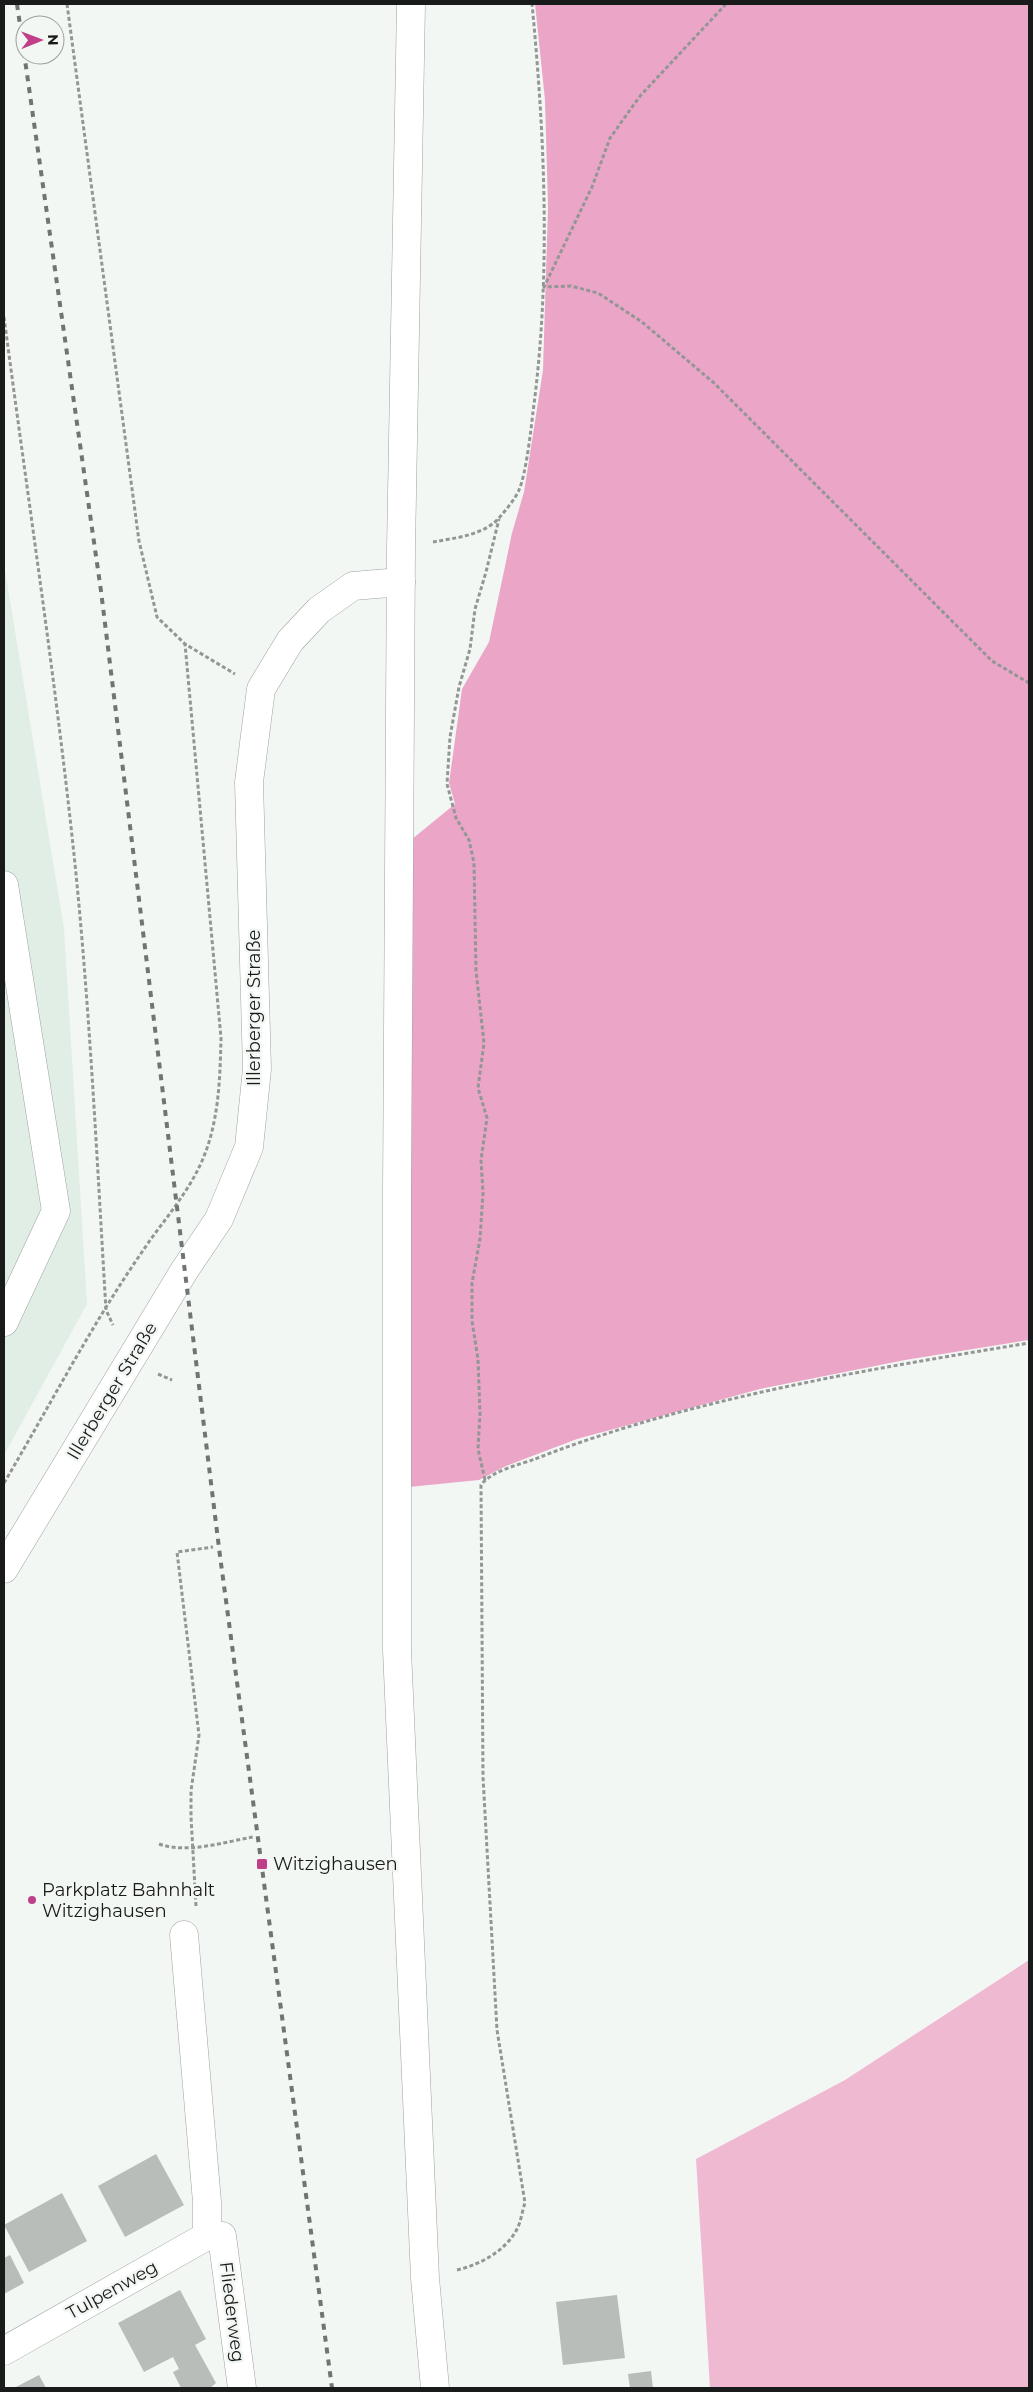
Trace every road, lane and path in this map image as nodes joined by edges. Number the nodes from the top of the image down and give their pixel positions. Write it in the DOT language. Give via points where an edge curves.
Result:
graph roads {
  1 [pos="67,4"];
  2 [pos="411,4"];
  3 [pos="532,4"];
  4 [pos="726,4"];
  5 [pos="544,287"];
  6 [pos="4,317"];
  7 [pos="499,519"];
  8 [pos="401,550"];
  9 [pos="401,582"];
  10 [pos="185,644"];
  11 [pos="1029,683"];
  12 [pos="261,689"];
  13 [pos="4,885"];
  14 [pos="106,1310"];
  15 [pos="4,1322"];
  16 [pos="1029,1343"];
  17 [pos="130,1361"];
  18 [pos="485,1480"];
  19 [pos="4,1483"];
  20 [pos="213,1547"];
  21 [pos="4,1570"];
  22 [pos="253,1838"];
  23 [pos="159,1844"];
  24 [pos="191,1847"];
  25 [pos="184,1935"];
  26 [pos="215,2236"];
  27 [pos="425,2278"];
  28 [pos="4,2351"];
  29 [pos="242,2388"];
  30 [pos="435,2388"];
  1 -- 10 [label="path" via="139,541 157,617"];
  2 -- 8 [label="main road"];
  3 -- 5 [label="path" via="542,102"];
  4 -- 5 [label="path" via="640,96 610,138 592,187"];
  5 -- 7 [label="path" via="539,372 530,434 519,489"];
  5 -- 11 [label="path" via="571,286 598,293 642,322 722,390 992,661"];
  6 -- 14 [label="path" via="75,864 87,997"];
  7 -- 8 [label="path" via="475,534"];
  7 -- 18 [label="path" via="475,609 470,649 459,687 450,737 447,784 456,818 469,840 474,862 476,971 484,1043 478,1088 487,1118 481,1160 483,1202 472,1283 472,1320 478,1359 478,1449"];
  8 -- 9 [label="main road"];
  9 -- 12 [label="main road, Illerberger Straße" via="353,586 319,610 290,641"];
  9 -- 27 [label="main road" via="397,1650"];
  10 -- 12 [label="path"];
  10 -- 14 [label="path" via="221,1038 220,1080 211,1133 202,1161 178,1205 142,1252"];
  12 -- 17 [label="main road, Illerberger Straße" via="250,782 257,1069 249,1147 219,1219"];
  13 -- 15 [label="main road" via="56,1211"];
  14 -- 17 [label="path"];
  14 -- 19 [label="path"];
  16 -- 18 [label="path" via="763,1392 582,1440"];
  17 -- 21 [label="main road, Illerberger Straße"];
  18 -- 27 [label="path" via="480,1485 483,1777 497,2030 525,2203 517,2230 502,2248 475,2266"];
  20 -- 24 [label="path" via="177,1552 199,1736 191,1791"];
  22 -- 24 [label="path"];
  23 -- 24 [label="path"];
  25 -- 26 [label="main road, Fliederweg" via="207,2202"];
  26 -- 28 [label="main road, Tulpenweg"];
  26 -- 29 [label="main road, Fliederweg"];
  27 -- 30 [label="main road"];
}
